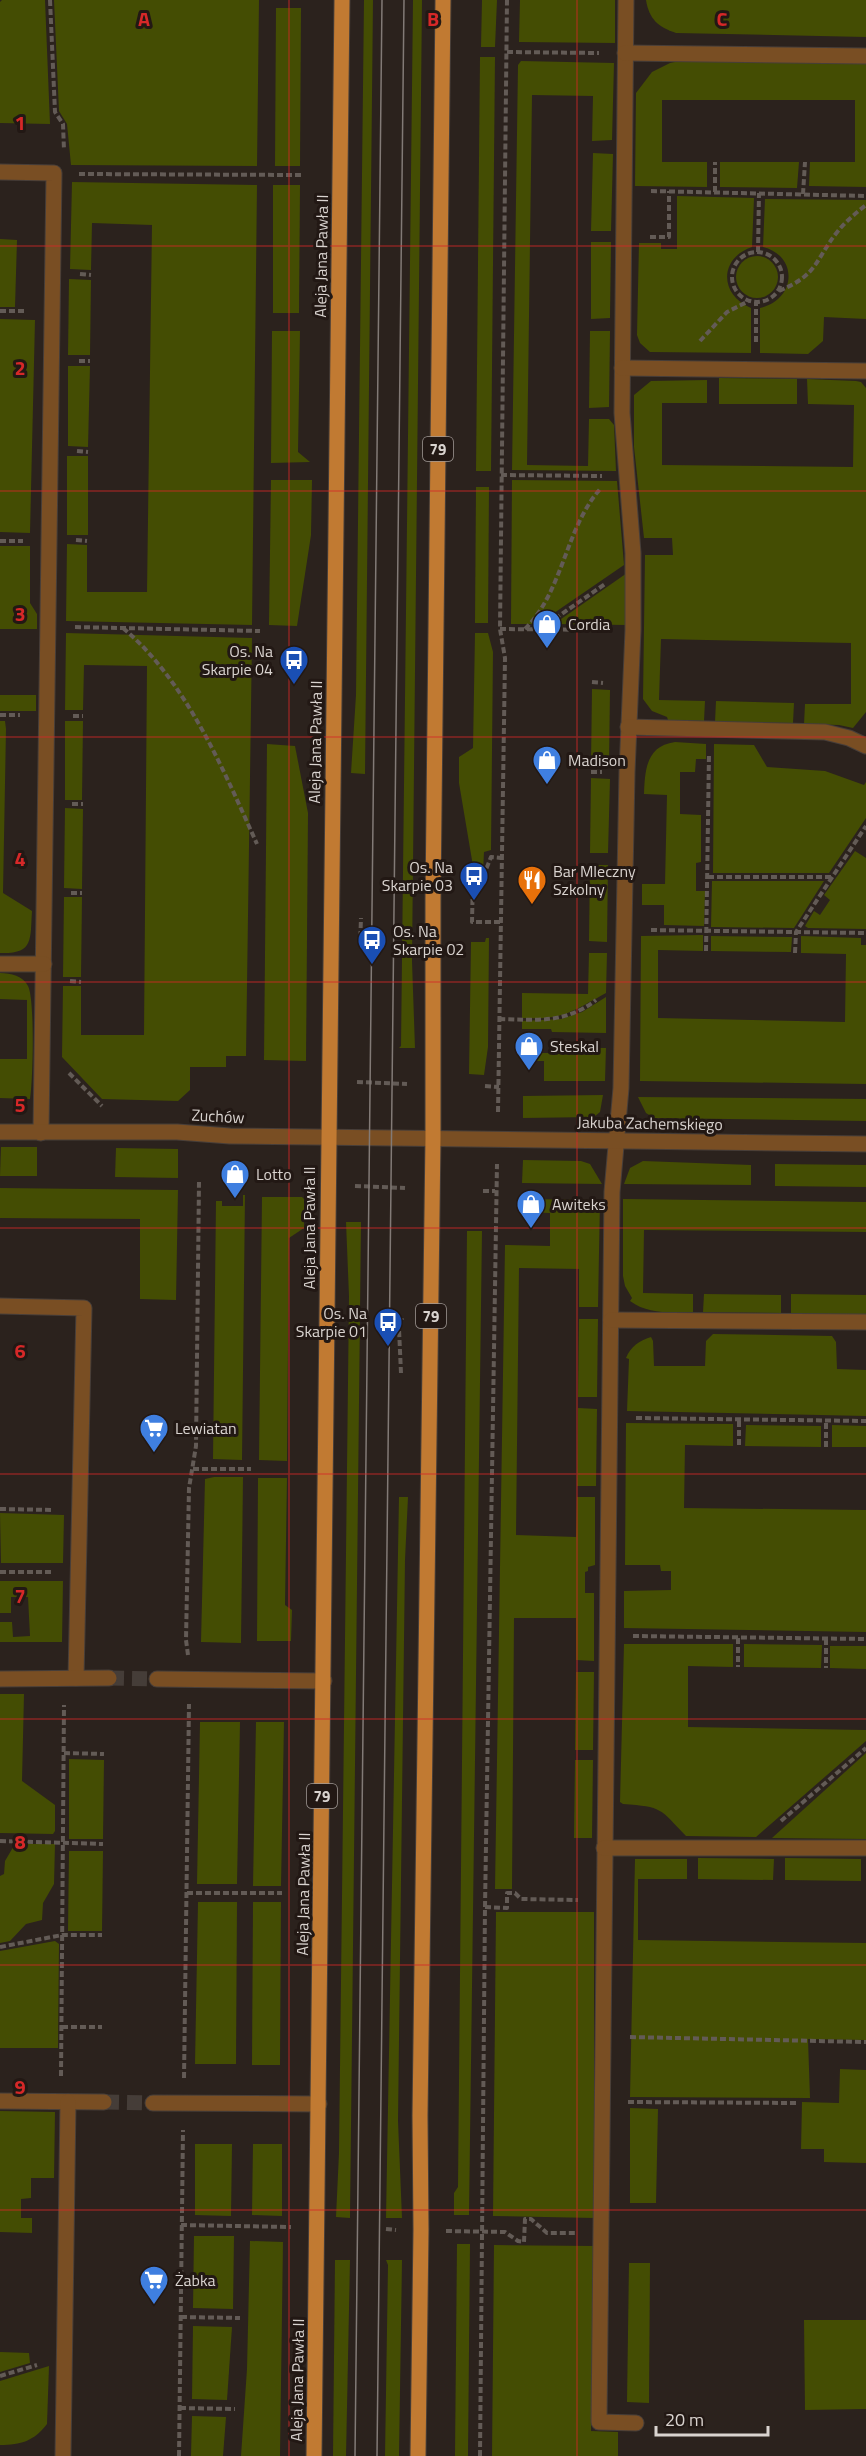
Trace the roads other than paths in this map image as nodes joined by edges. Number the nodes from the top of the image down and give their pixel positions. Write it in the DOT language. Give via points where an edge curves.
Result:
graph roads {
  1 [pos="342,0"];
  2 [pos="443,0"];
  3 [pos="626,0"];
  4 [pos="625,53"];
  5 [pos="866,56"];
  6 [pos="0,172"];
  7 [pos="622,368"];
  8 [pos="866,371"];
  9 [pos="628,728"];
  10 [pos="866,746"];
  11 [pos="0,964"];
  12 [pos="44,964"];
  13 [pos="0,1132"];
  14 [pos="41,1133"];
  15 [pos="328,1136"];
  16 [pos="434,1138"];
  17 [pos="616,1141"];
  18 [pos="866,1144"];
  19 [pos="0,1306"];
  20 [pos="611,1320"];
  21 [pos="866,1322"];
  22 [pos="76,1678"];
  23 [pos="109,1678"];
  24 [pos="0,1679"];
  25 [pos="157,1679"];
  26 [pos="324,1681"];
  27 [pos="604,1848"];
  28 [pos="866,1848"];
  29 [pos="0,2101"];
  30 [pos="68,2102"];
  31 [pos="104,2102"];
  32 [pos="153,2103"];
  33 [pos="319,2104"];
  34 [pos="636,2423"];
  35 [pos="63,2456"];
  36 [pos="314,2456"];
  37 [pos="418,2456"];
  1 -- 15 [label="main road, Aleja Jana Pawła II / 79"];
  2 -- 16 [label="main road, 79"];
  3 -- 4 [label="street"];
  4 -- 5 [label="street"];
  4 -- 7 [label="street"];
  6 -- 12 [label="street" via="54,173"];
  7 -- 8 [label="street"];
  7 -- 9 [label="street" via="625,476 633,565"];
  9 -- 10 [label="street" via="825,732"];
  9 -- 17 [label="street" via="621,1088"];
  11 -- 12 [label="street"];
  12 -- 14 [label="street"];
  13 -- 14 [label="street, Zuchów"];
  14 -- 15 [label="street, Zuchów"];
  15 -- 16 [label="street, Zuchów"];
  15 -- 26 [label="main road, Aleja Jana Pawła II / 79"];
  16 -- 17 [label="street, Jakuba Zachemskiego"];
  16 -- 37 [label="main road, 79"];
  17 -- 18 [label="street, Jakuba Zachemskiego"];
  17 -- 20 [label="street"];
  19 -- 22 [label="street" via="84,1308"];
  20 -- 21 [label="street"];
  20 -- 27 [label="street"];
  22 -- 23 [label="street"];
  22 -- 24 [label="street"];
  25 -- 26 [label="street"];
  26 -- 33 [label="main road, Aleja Jana Pawła II / 79"];
  27 -- 28 [label="street"];
  27 -- 34 [label="street" via="599,2422"];
  29 -- 30 [label="street"];
  30 -- 31 [label="street"];
  30 -- 35 [label="street"];
  32 -- 33 [label="street"];
  33 -- 36 [label="main road, Aleja Jana Pawła II / 79"];
}
